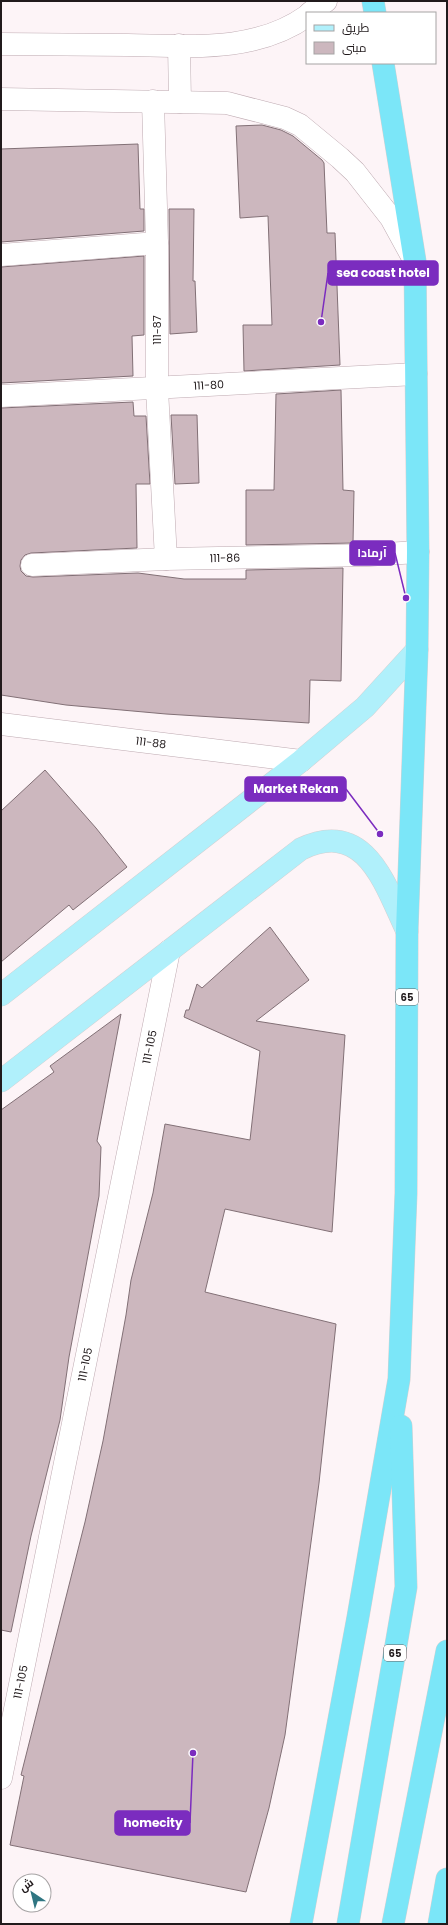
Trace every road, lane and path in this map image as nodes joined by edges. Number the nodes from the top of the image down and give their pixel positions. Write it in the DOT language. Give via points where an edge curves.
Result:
graph roads {
  1 [pos="326,1"];
  2 [pos="373,1"];
  3 [pos="311,12"];
  4 [pos="375,12"];
  5 [pos="306,17"];
  6 [pos="1,44"];
  7 [pos="179,45"];
  8 [pos="383,64"];
  9 [pos="1,99"];
  10 [pos="153,101"];
  11 [pos="180,102"];
  12 [pos="157,243"];
  13 [pos="1,255"];
  14 [pos="415,261"];
  15 [pos="416,374"];
  16 [pos="157,389"];
  17 [pos="1,396"];
  18 [pos="418,552"];
  19 [pos="166,559"];
  20 [pos="32,565"];
  21 [pos="417,650"];
  22 [pos="1,724"];
  23 [pos="301,761"];
  24 [pos="407,931"];
  25 [pos="169,951"];
  26 [pos="1,995"];
  27 [pos="1,1081"];
  28 [pos="400,1379"];
  29 [pos="447,1651"];
  30 [pos="1,1778"];
  31 [pos="447,1879"];
  32 [pos="301,1924"];
  33 [pos="348,1924"];
  34 [pos="393,1924"];
  35 [pos="439,1924"];
  1 -- 3 [label="street"];
  2 -- 4 [label="highway"];
  5 -- 7 [label="street" via="269,36 217,46"];
  6 -- 7 [label="street"];
  7 -- 11 [label="street"];
  8 -- 14 [label="highway, 65"];
  9 -- 10 [label="street"];
  10 -- 11 [label="street"];
  10 -- 12 [label="street, 111-87"];
  11 -- 14 [label="street" via="227,103 285,118 300,126 355,172 391,218"];
  12 -- 13 [label="street"];
  12 -- 16 [label="street, 111-87"];
  14 -- 15 [label="highway, 65"];
  15 -- 16 [label="street, 111-80"];
  15 -- 18 [label="highway, 65"];
  16 -- 17 [label="street, 111-80"];
  16 -- 19 [label="street, 111-87"];
  18 -- 19 [label="street, 111-86"];
  18 -- 21 [label="highway, 65"];
  19 -- 20 [label="street, 111-86"];
  21 -- 23 [label="main road" via="365,707"];
  21 -- 24 [label="highway, 65"];
  22 -- 23 [label="street, 111-88"];
  23 -- 26 [label="main road"];
  24 -- 25 [label="main road" via="372,861 355,847 344,842 322,841 301,849"];
  24 -- 28 [label="highway, 65" via="406,1193"];
  25 -- 27 [label="main road"];
  25 -- 30 [label="street, 111-105"];
  28 -- 32 [label="highway, 65"];
  28 -- 33 [label="highway, 65" via="406,1587"];
  29 -- 34 [label="highway"];
  31 -- 35 [label="highway"];
}
